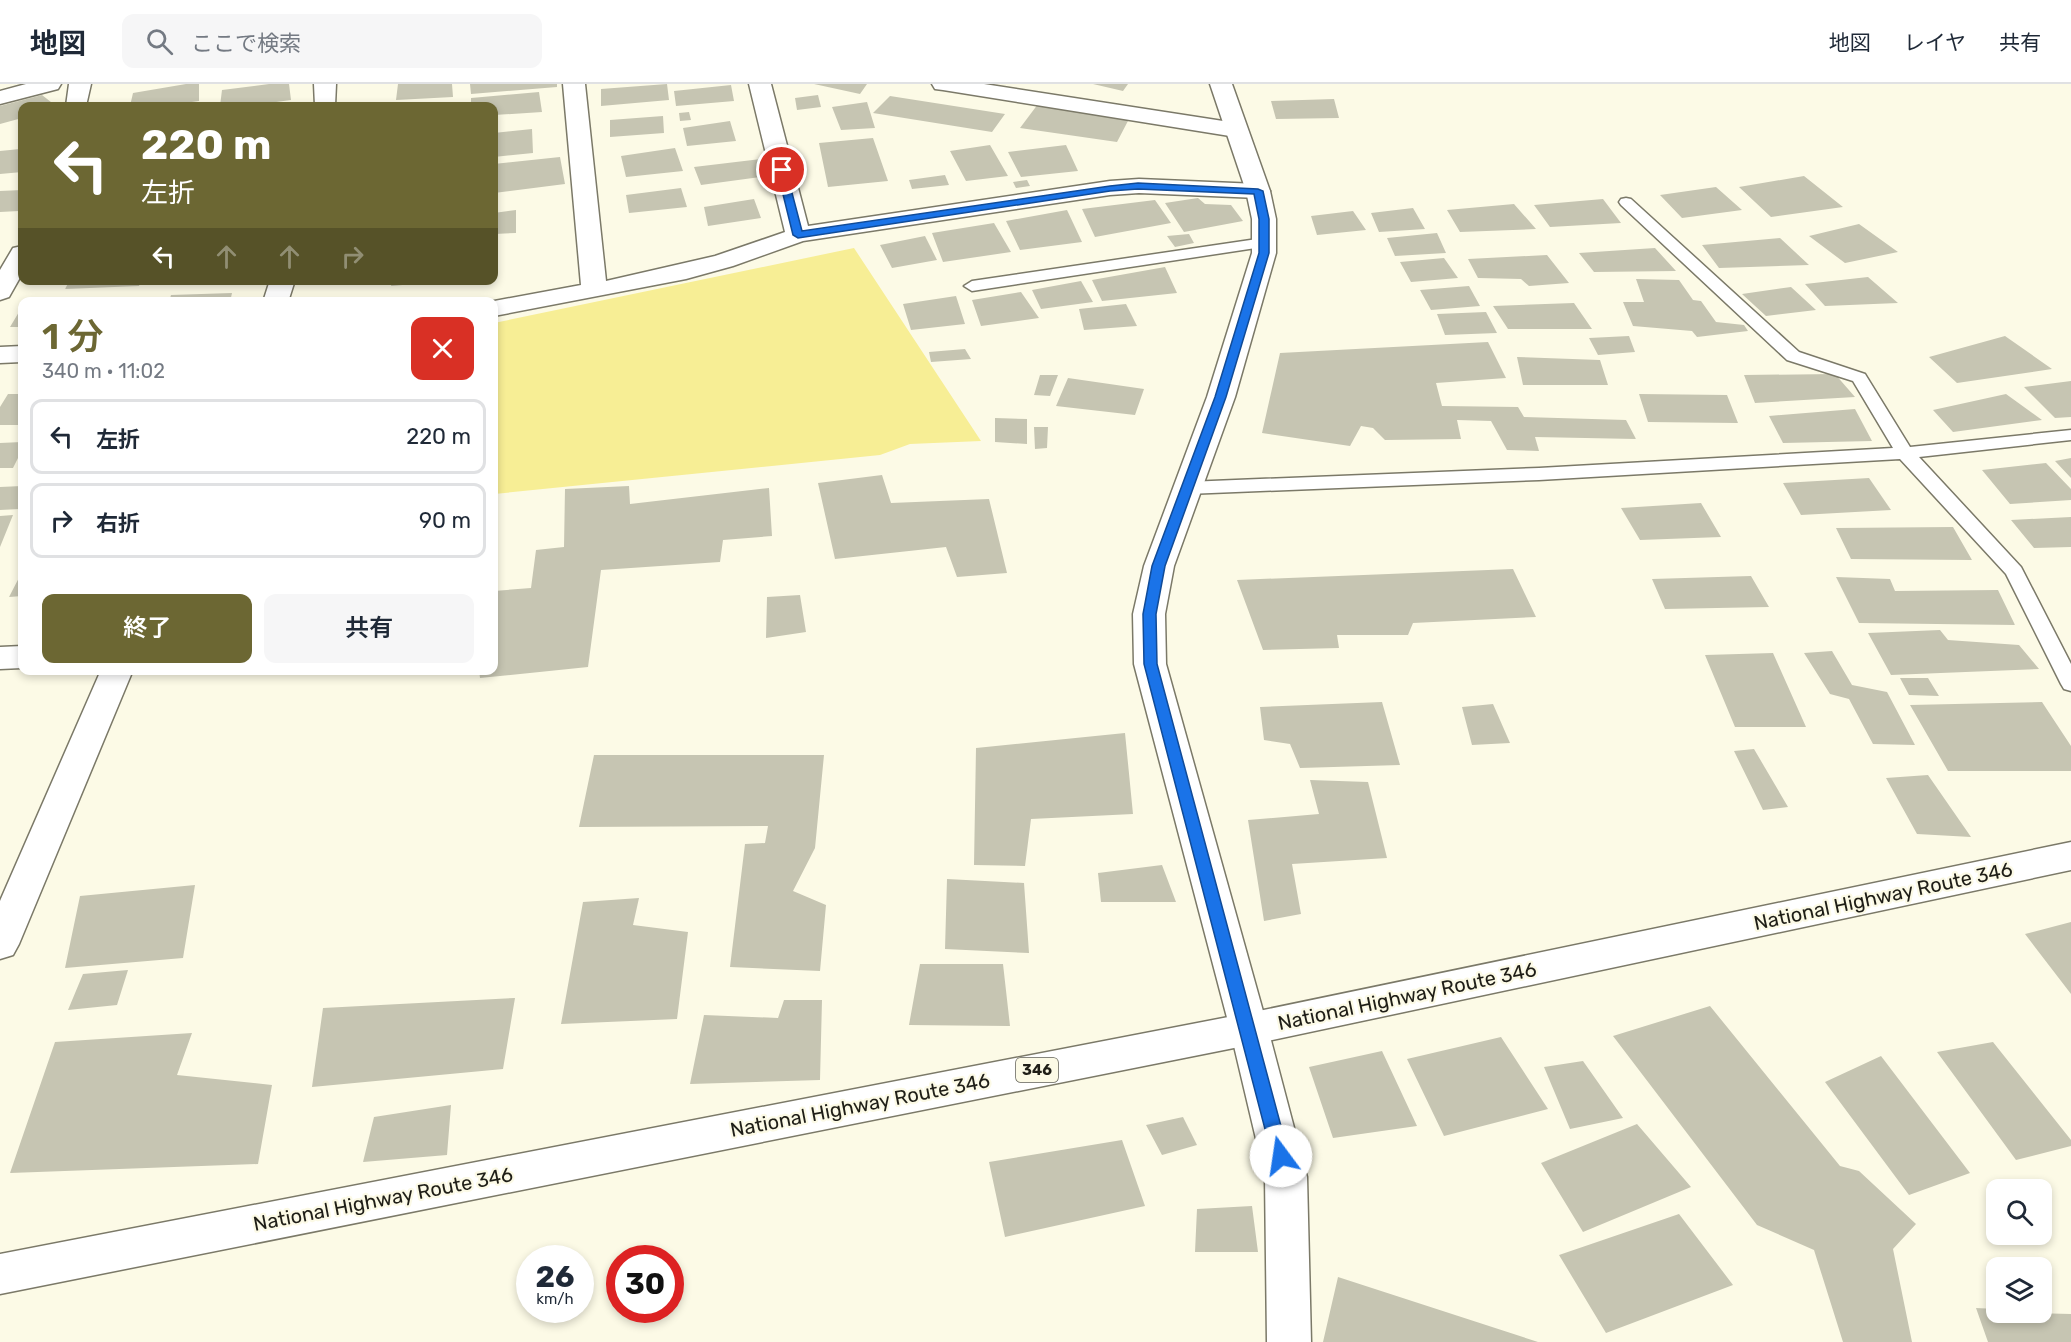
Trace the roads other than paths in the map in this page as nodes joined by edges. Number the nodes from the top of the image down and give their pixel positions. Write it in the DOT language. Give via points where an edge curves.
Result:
graph roads {
  1 [pos="50,84"];
  2 [pos="80,84"];
  3 [pos="326,84"];
  4 [pos="574,84"];
  5 [pos="760,84"];
  6 [pos="943,84"];
  7 [pos="1221,84"];
  8 [pos="0,98"];
  9 [pos="77,102"];
  10 [pos="325,102"];
  11 [pos="1236,130"];
  12 [pos="1258,191"];
  13 [pos="1626,202"];
  14 [pos="798,235"];
  15 [pos="1264,243"];
  16 [pos="18,260"];
  17 [pos="972,286"];
  18 [pos="594,290"];
  19 [pos="0,292"];
  20 [pos="498,307"];
  21 [pos="18,354"];
  22 [pos="0,355"];
  23 [pos="2071,435"];
  24 [pos="1905,453"];
  25 [pos="1187,488"];
  26 [pos="18,657"];
  27 [pos="0,658"];
  28 [pos="115,675"];
  29 [pos="2071,684"];
  30 [pos="2071,856"];
  31 [pos="0,944"];
  32 [pos="1249,1029"];
  33 [pos="0,1274"];
  34 [pos="1288,1342"];
  1 -- 8 [label="main road"];
  2 -- 9 [label="main road"];
  3 -- 10 [label="main road"];
  4 -- 18 [label="main road"];
  5 -- 14 [label="main road"];
  6 -- 11 [label="main road"];
  7 -- 11 [label="main road"];
  11 -- 12 [label="main road"];
  12 -- 14 [label="main road" via="1138,186"];
  12 -- 15 [label="main road"];
  13 -- 24 [label="lane" via="1793,356 1859,378"];
  14 -- 18 [label="main road" via="761,251 711,265"];
  15 -- 17 [label="lane"];
  15 -- 25 [label="main road" via="1224,387"];
  16 -- 19 [label="main road"];
  18 -- 20 [label="main road"];
  21 -- 22 [label="main road"];
  23 -- 24 [label="lane"];
  24 -- 25 [label="lane" via="1539,474"];
  24 -- 29 [label="lane" via="2014,571"];
  25 -- 32 [label="main road" via="1159,566 1149,614 1150,664"];
  26 -- 27 [label="main road"];
  28 -- 31 [label="main road"];
  30 -- 32 [label="main road, National Highway Route 346 / 346"];
  32 -- 33 [label="main road, National Highway Route 346 / 346"];
  32 -- 34 [label="main road" via="1286,1177"];
}
